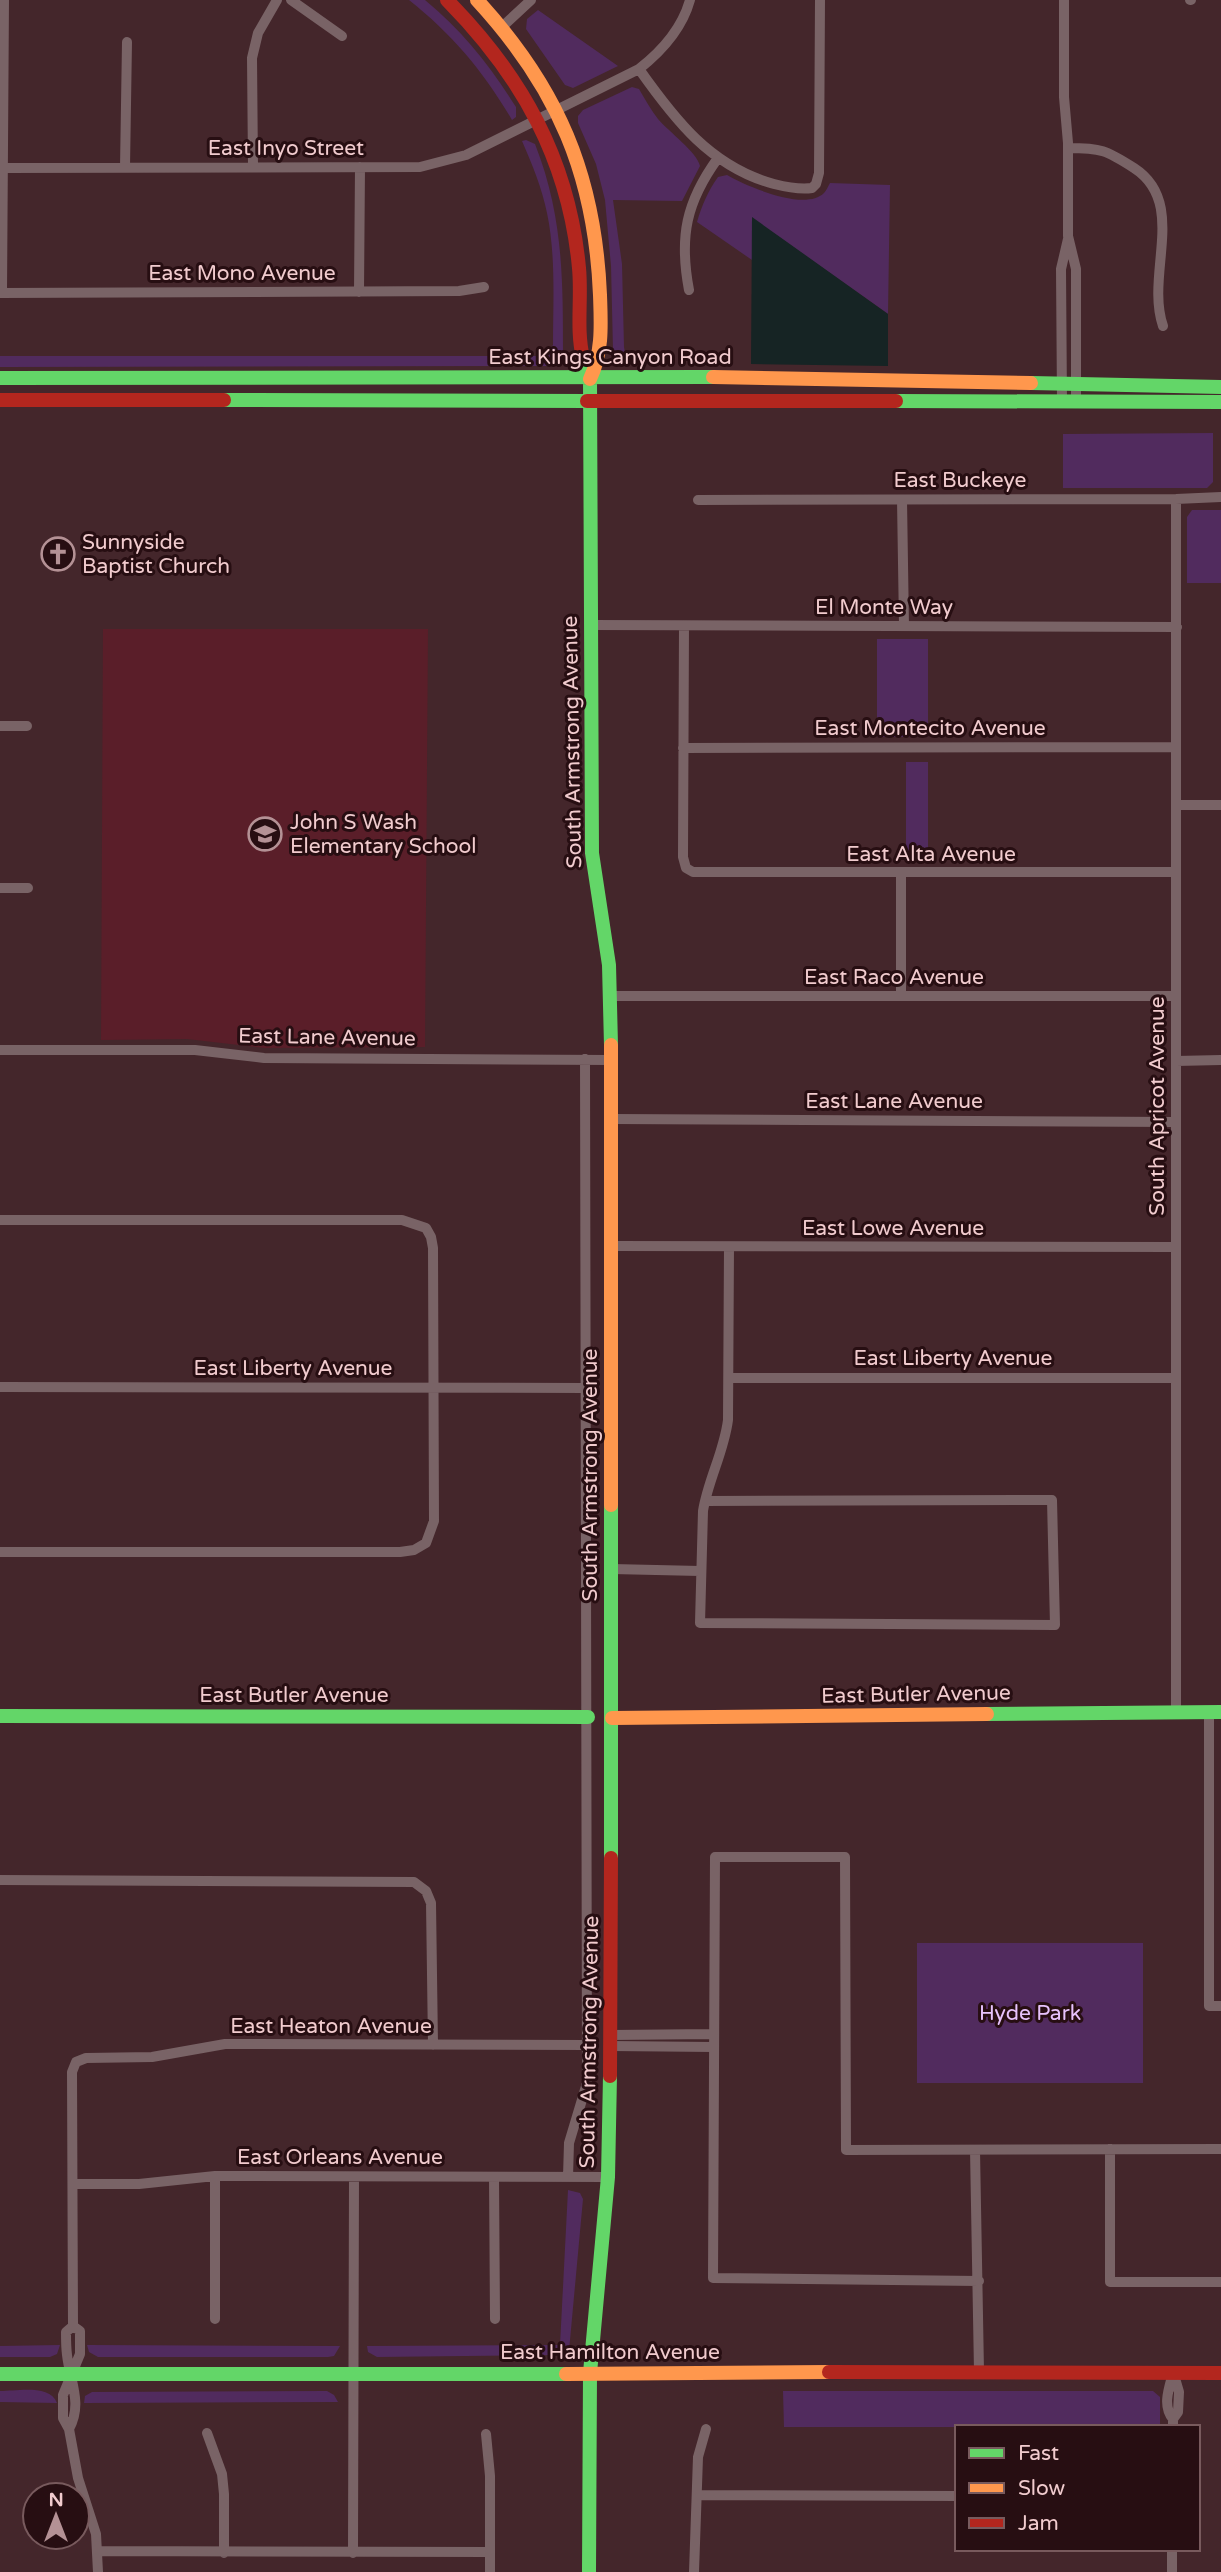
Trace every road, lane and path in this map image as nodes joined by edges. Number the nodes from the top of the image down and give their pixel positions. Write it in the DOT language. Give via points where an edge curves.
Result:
graph roads {
  1 [pos="4,0"];
  2 [pos="277,0"];
  3 [pos="291,0"];
  4 [pos="447,0"];
  5 [pos="477,0"];
  6 [pos="531,0"];
  7 [pos="690,0"];
  8 [pos="820,0"];
  9 [pos="1064,0"];
  10 [pos="502,27"];
  11 [pos="342,36"];
  12 [pos="127,42"];
  13 [pos="639,69"];
  14 [pos="556,110"];
  15 [pos="539,120"];
  16 [pos="1068,148"];
  17 [pos="718,158"];
  18 [pos="3,167"];
  19 [pos="125,167"];
  20 [pos="253,167"];
  21 [pos="360,167"];
  22 [pos="484,287"];
  23 [pos="689,290"];
  24 [pos="359,292"];
  25 [pos="1,293"];
  26 [pos="1163,326"];
  27 [pos="0,378"];
  28 [pos="590,379"];
  29 [pos="1069,384"];
  30 [pos="1221,387"];
  31 [pos="0,400"];
  32 [pos="591,401"];
  33 [pos="1221,402"];
  34 [pos="1069,403"];
  35 [pos="1221,497"];
  36 [pos="1176,499"];
  37 [pos="698,500"];
  38 [pos="902,500"];
  39 [pos="591,625"];
  40 [pos="684,626"];
  41 [pos="904,626"];
  42 [pos="1177,627"];
  43 [pos="0,726"];
  44 [pos="27,726"];
  45 [pos="1177,747"];
  46 [pos="683,748"];
  47 [pos="1176,805"];
  48 [pos="1221,805"];
  49 [pos="1176,872"];
  50 [pos="901,874"];
  51 [pos="0,888"];
  52 [pos="28,888"];
  53 [pos="611,996"];
  54 [pos="901,996"];
  55 [pos="1176,996"];
  56 [pos="0,1050"];
  57 [pos="585,1059"];
  58 [pos="611,1060"];
  59 [pos="1221,1060"];
  60 [pos="1176,1061"];
  61 [pos="611,1119"];
  62 [pos="1176,1122"];
  63 [pos="0,1220"];
  64 [pos="611,1246"];
  65 [pos="729,1247"];
  66 [pos="1176,1247"];
  67 [pos="730,1378"];
  68 [pos="1176,1378"];
  69 [pos="0,1387"];
  70 [pos="433,1388"];
  71 [pos="586,1388"];
  72 [pos="705,1500"];
  73 [pos="0,1552"];
  74 [pos="611,1569"];
  75 [pos="700,1571"];
  76 [pos="1215,1712"];
  77 [pos="1176,1713"];
  78 [pos="0,1716"];
  79 [pos="588,1717"];
  80 [pos="612,1718"];
  81 [pos="1215,1862"];
  82 [pos="0,1880"];
  83 [pos="1221,2006"];
  84 [pos="713,2034"];
  85 [pos="611,2040"];
  86 [pos="433,2045"];
  87 [pos="587,2045"];
  88 [pos="713,2047"];
  89 [pos="1110,2149"];
  90 [pos="1221,2149"];
  91 [pos="975,2150"];
  92 [pos="215,2176"];
  93 [pos="354,2177"];
  94 [pos="494,2177"];
  95 [pos="568,2177"];
  96 [pos="608,2177"];
  97 [pos="73,2184"];
  98 [pos="979,2281"];
  99 [pos="1221,2282"];
  100 [pos="215,2319"];
  101 [pos="495,2319"];
  102 [pos="979,2371"];
  103 [pos="590,2373"];
  104 [pos="1173,2373"];
  105 [pos="1221,2373"];
  106 [pos="0,2374"];
  107 [pos="71,2374"];
  108 [pos="352,2375"];
  109 [pos="1173,2423"];
  110 [pos="706,2429"];
  111 [pos="207,2433"];
  112 [pos="486,2434"];
  113 [pos="697,2495"];
  114 [pos="955,2496"];
  115 [pos="1172,2551"];
  116 [pos="97,2552"];
  117 [pos="490,2552"];
  118 [pos="224,2553"];
  119 [pos="353,2553"];
  120 [pos="98,2572"];
  121 [pos="490,2572"];
  122 [pos="589,2572"];
  123 [pos="694,2572"];
  124 [pos="1172,2572"];
  1 -- 18 [label="street"];
  2 -- 20 [label="street" via="258,33 252,58"];
  3 -- 11 [label="street"];
  4 -- 15 [label="street" via="498,54"];
  5 -- 10 [label="street"];
  6 -- 10 [label="street"];
  7 -- 13 [label="street, East Inyo Street" via="670,40"];
  8 -- 17 [label="street" via="816,184 805,189 783,186 741,172"];
  9 -- 16 [label="street"];
  10 -- 14 [label="street" via="529,62"];
  12 -- 19 [label="street"];
  13 -- 14 [label="street, East Inyo Street"];
  13 -- 17 [label="street" via="682,127"];
  14 -- 15 [label="street, East Inyo Street"];
  14 -- 28 [label="street" via="581,171 596,230 600,361"];
  15 -- 21 [label="street, East Inyo Street" via="442,163"];
  15 -- 28 [label="street" via="560,170 571,213 579,267 582,362"];
  16 -- 26 [label="street" via="1109,151 1141,172 1159,193 1163,219 1157,290"];
  16 -- 29 [label="street" via="1068,236 1076,269"];
  17 -- 23 [label="street" via="690,208 684,248"];
  18 -- 19 [label="street, East Inyo Street"];
  18 -- 25 [label="street"];
  19 -- 20 [label="street, East Inyo Street"];
  20 -- 21 [label="street, East Inyo Street"];
  21 -- 24 [label="street"];
  22 -- 24 [label="street, East Mono Avenue"];
  24 -- 25 [label="street, East Mono Avenue"];
  27 -- 28 [label="street, East Kings Canyon Road"];
  28 -- 29 [label="street, East Kings Canyon Road" via="746,377"];
  28 -- 32 [label="street, South Armstrong Avenue"];
  29 -- 30 [label="street, East Kings Canyon Road"];
  29 -- 34 [label="street"];
  31 -- 32 [label="street, East Kings Canyon Road"];
  32 -- 34 [label="street, East Kings Canyon Road"];
  32 -- 39 [label="street, South Armstrong Avenue"];
  33 -- 34 [label="street, East Kings Canyon Road"];
  35 -- 36 [label="street, East Buckeye"];
  36 -- 38 [label="street, East Buckeye"];
  36 -- 42 [label="street, South Apricot Avenue"];
  37 -- 38 [label="street, East Buckeye"];
  38 -- 41 [label="street"];
  39 -- 40 [label="street, El Monte Way"];
  39 -- 53 [label="street, South Armstrong Avenue" via="592,853"];
  40 -- 41 [label="street, El Monte Way"];
  40 -- 46 [label="street"];
  41 -- 42 [label="street, El Monte Way"];
  42 -- 45 [label="street, South Apricot Avenue"];
  43 -- 44 [label="street"];
  45 -- 46 [label="street, East Montecito Avenue"];
  45 -- 47 [label="street, South Apricot Avenue"];
  46 -- 50 [label="street, East Alta Avenue" via="686,868 701,873"];
  47 -- 48 [label="street"];
  47 -- 49 [label="street, South Apricot Avenue"];
  49 -- 50 [label="street, East Alta Avenue"];
  49 -- 55 [label="street, South Apricot Avenue"];
  50 -- 54 [label="street"];
  51 -- 52 [label="street"];
  53 -- 54 [label="street, East Raco Avenue"];
  53 -- 58 [label="street, South Armstrong Avenue"];
  54 -- 55 [label="street, East Raco Avenue"];
  55 -- 60 [label="street, South Apricot Avenue"];
  56 -- 57 [label="street, East Lane Avenue" via="195,1050 264,1058"];
  57 -- 58 [label="street, East Lane Avenue"];
  57 -- 71 [label="street, South Armstrong Avenue"];
  58 -- 61 [label="street, South Armstrong Avenue"];
  59 -- 60 [label="street"];
  60 -- 62 [label="street, South Apricot Avenue"];
  61 -- 62 [label="street, East Lane Avenue"];
  61 -- 64 [label="street, South Armstrong Avenue"];
  62 -- 66 [label="street, South Apricot Avenue"];
  63 -- 70 [label="street" via="414,1222 426,1228 433,1248"];
  64 -- 65 [label="street, East Lowe Avenue"];
  64 -- 74 [label="street, South Armstrong Avenue"];
  65 -- 66 [label="street, East Lowe Avenue"];
  65 -- 67 [label="street"];
  66 -- 68 [label="street, South Apricot Avenue"];
  67 -- 68 [label="street, East Liberty Avenue"];
  67 -- 72 [label="street" via="727,1433"];
  68 -- 77 [label="street, South Apricot Avenue"];
  69 -- 70 [label="street, East Liberty Avenue"];
  70 -- 71 [label="street, East Liberty Avenue"];
  70 -- 73 [label="street" via="434,1521 426,1543 415,1550"];
  71 -- 79 [label="street, South Armstrong Avenue"];
  72 -- 75 [label="street"];
  72 -- 75 [label="street" via="1052,1500 1055,1625 699,1623"];
  74 -- 75 [label="street"];
  74 -- 80 [label="street, South Armstrong Avenue"];
  76 -- 77 [label="street, East Butler Avenue"];
  76 -- 81 [label="street"];
  77 -- 80 [label="street, East Butler Avenue"];
  78 -- 79 [label="street, East Butler Avenue"];
  79 -- 87 [label="street, South Armstrong Avenue"];
  80 -- 85 [label="street, South Armstrong Avenue"];
  81 -- 83 [label="street" via="1209,2006"];
  82 -- 86 [label="street" via="414,1882 426,1891 432,1909"];
  84 -- 85 [label="street"];
  84 -- 88 [label="street"];
  84 -- 91 [label="street" via="715,1857 845,1857 846,2150"];
  85 -- 88 [label="street"];
  85 -- 96 [label="street, South Armstrong Avenue"];
  86 -- 87 [label="street, East Heaton Avenue"];
  86 -- 97 [label="street, East Heaton Avenue" via="225,2044 165,2056 86,2058 76,2062 72,2072"];
  87 -- 95 [label="street, South Armstrong Avenue" via="587,2090 569,2143"];
  88 -- 98 [label="street" via="713,2278"];
  89 -- 90 [label="street"];
  89 -- 91 [label="street"];
  89 -- 99 [label="street" via="1110,2282"];
  91 -- 98 [label="street"];
  92 -- 93 [label="street, East Orleans Avenue"];
  92 -- 97 [label="street, East Orleans Avenue" via="139,2184"];
  92 -- 100 [label="street"];
  93 -- 94 [label="street, East Orleans Avenue"];
  93 -- 108 [label="street"];
  94 -- 95 [label="street, East Orleans Avenue"];
  94 -- 101 [label="street"];
  95 -- 96 [label="street, East Orleans Avenue"];
  96 -- 103 [label="street, South Armstrong Avenue"];
  97 -- 107 [label="street" via="73,2326 66,2332"];
  98 -- 102 [label="street"];
  102 -- 103 [label="street, East Hamilton Avenue"];
  102 -- 104 [label="street, East Hamilton Avenue"];
  103 -- 108 [label="street, East Hamilton Avenue"];
  103 -- 122 [label="street, South Armstrong Avenue"];
  104 -- 105 [label="street, East Hamilton Avenue"];
  104 -- 109 [label="street" via="1167,2393"];
  106 -- 107 [label="street, East Hamilton Avenue"];
  107 -- 108 [label="street, East Hamilton Avenue"];
  107 -- 116 [label="street" via="63,2395 63,2418 92,2514"];
  108 -- 119 [label="street"];
  110 -- 113 [label="street" via="698,2457"];
  111 -- 118 [label="street" via="223,2484"];
  112 -- 117 [label="street"];
  113 -- 114 [label="street"];
  113 -- 123 [label="street"];
  115 -- 124 [label="street"];
  116 -- 118 [label="street"];
  116 -- 120 [label="street"];
  117 -- 119 [label="street"];
  117 -- 121 [label="street"];
  118 -- 119 [label="street"];
}
